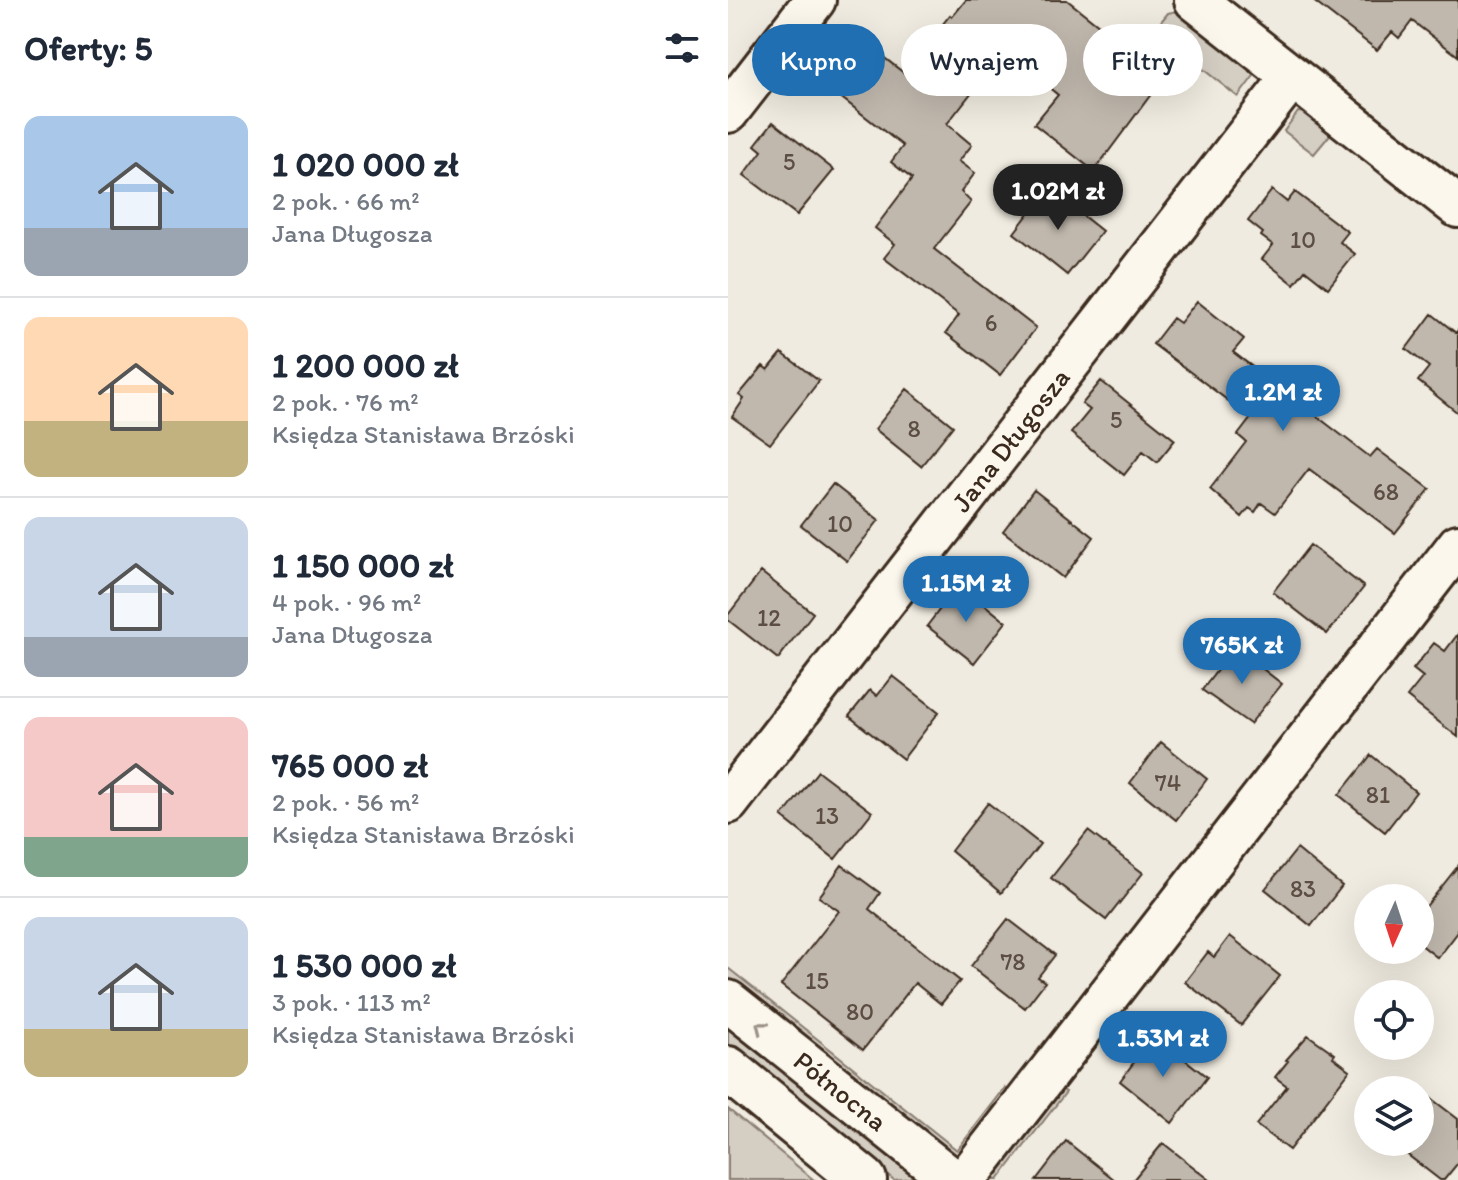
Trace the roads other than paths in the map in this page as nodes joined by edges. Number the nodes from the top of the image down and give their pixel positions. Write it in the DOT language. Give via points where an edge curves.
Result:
graph roads {
  1 [pos="815,0"];
  2 [pos="1195,0"];
  3 [pos="1292,77"];
  4 [pos="728,112"];
  5 [pos="1458,207"];
  6 [pos="1458,545"];
  7 [pos="728,803"];
  8 [pos="728,1001"];
  9 [pos="728,1069"];
  10 [pos="864,1180"];
  11 [pos="953,1180"];
  12 [pos="965,1180"];
  1 -- 4 [label="street"];
  2 -- 3 [label="street"];
  3 -- 5 [label="street"];
  3 -- 7 [label="street, Jana Długosza"];
  6 -- 12 [label="street"];
  11 -- 8 [label="street, Północna, one-way"];
  9 -- 10 [label="main road, Północna"];
}
